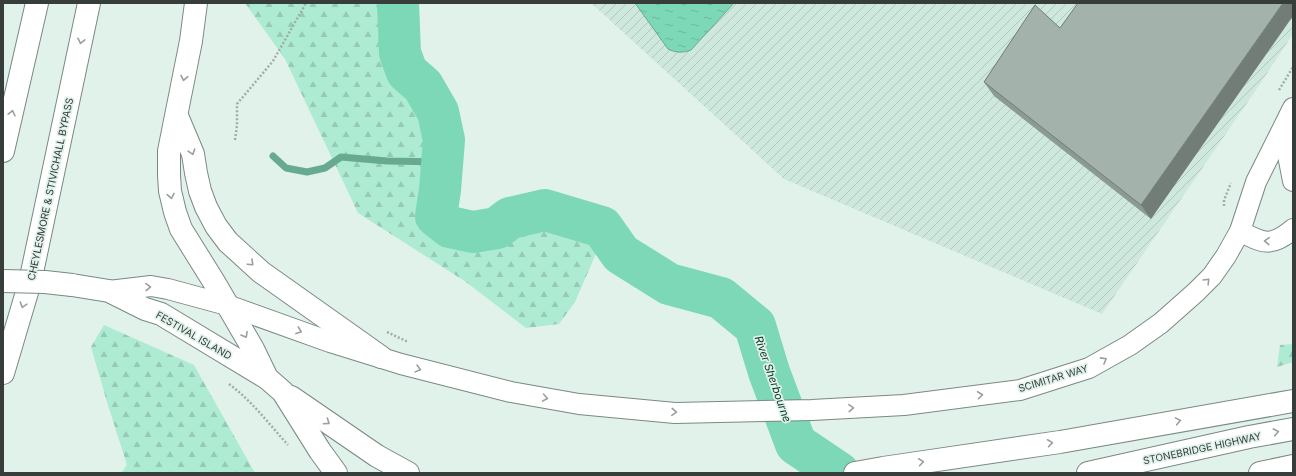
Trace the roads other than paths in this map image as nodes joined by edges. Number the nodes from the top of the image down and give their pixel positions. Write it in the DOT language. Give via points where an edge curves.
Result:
graph roads {
  1 [pos="37,3"];
  2 [pos="89,3"];
  3 [pos="196,3"];
  4 [pos="1293,108"];
  5 [pos="1293,113"];
  6 [pos="177,116"];
  7 [pos="3,151"];
  8 [pos="1293,181"];
  9 [pos="1293,228"];
  10 [pos="1240,232"];
  11 [pos="3,281"];
  12 [pos="109,291"];
  13 [pos="227,305"];
  14 [pos="381,357"];
  15 [pos="3,373"];
  16 [pos="267,378"];
  17 [pos="283,392"];
  18 [pos="1293,401"];
  19 [pos="1293,429"];
  20 [pos="1293,466"];
  21 [pos="336,473"];
  22 [pos="408,473"];
  23 [pos="855,473"];
  24 [pos="1088,473"];
  25 [pos="1260,473"];
  7 -- 1 [label="highway, one-way"];
  2 -- 15 [label="highway, CHEYLESMORE & STIVICHALL BYPASS, one-way" via="30,282"];
  3 -- 6 [label="highway, one-way"];
  4 -- 10 [label="street, SCIMITAR WAY" via="1256,182"];
  5 -- 8 [label="street" via="1287,150"];
  6 -- 13 [label="highway, one-way" via="169,151 170,191 175,212 181,229"];
  6 -- 14 [label="highway, one-way" via="193,154 200,191 206,207 228,242 261,272"];
  9 -- 10 [label="street, one-way" via="1283,237 1268,242"];
  14 -- 10 [label="street, SCIMITAR WAY, one-way" via="510,392 579,404 675,413 904,405 1020,390 1089,368 1136,341 1161,323 1212,276"];
  11 -- 12 [label="highway, FESTIVAL ISLAND, bridge" via="44,282"];
  12 -- 13 [label="street, SCIMITAR WAY, one-way" via="151,286"];
  12 -- 16 [label="highway, FESTIVAL ISLAND" via="161,314"];
  13 -- 14 [label="street, SCIMITAR WAY, one-way" via="330,342"];
  13 -- 16 [label="highway, one-way"];
  16 -- 17 [label="highway, FESTIVAL ISLAND"];
  17 -- 21 [label="highway, FESTIVAL ISLAND"];
  17 -- 22 [label="highway, one-way" via="377,456"];
  23 -- 18 [label="highway, one-way" via="1060,442"];
  24 -- 19 [label="highway, STONEBRIDGE HIGHWAY, one-way"];
  20 -- 25 [label="highway"];
}
